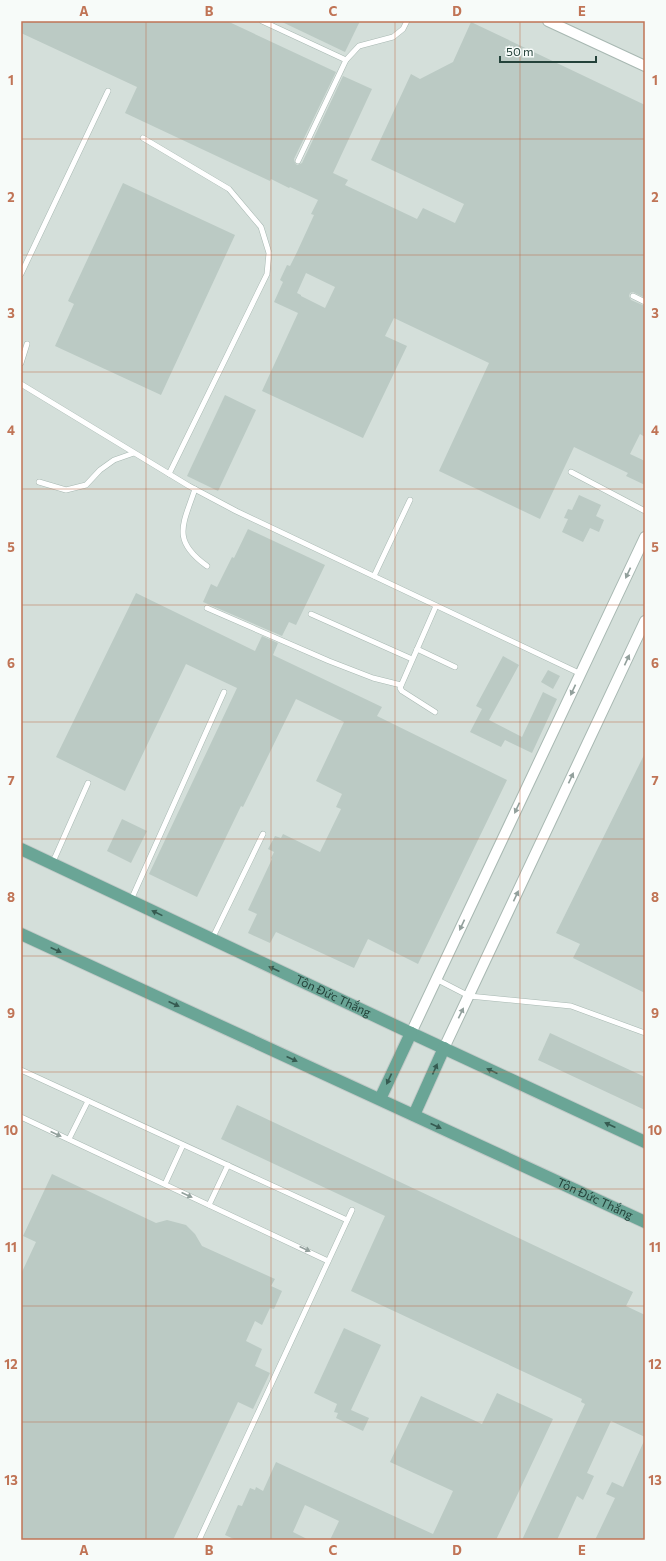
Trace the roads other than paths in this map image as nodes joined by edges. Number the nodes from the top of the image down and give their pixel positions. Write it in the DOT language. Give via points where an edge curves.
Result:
graph roads {
  1 [pos="262,21"];
  2 [pos="407,21"];
  3 [pos="548,21"];
  4 [pos="346,60"];
  5 [pos="645,66"];
  6 [pos="108,91"];
  7 [pos="143,138"];
  8 [pos="298,161"];
  9 [pos="21,274"];
  10 [pos="633,296"];
  11 [pos="645,302"];
  12 [pos="27,344"];
  13 [pos="21,363"];
  14 [pos="21,384"];
  15 [pos="134,453"];
  16 [pos="571,472"];
  17 [pos="169,474"];
  18 [pos="39,482"];
  19 [pos="195,489"];
  20 [pos="410,500"];
  21 [pos="645,511"];
  22 [pos="645,537"];
  23 [pos="642,550"];
  24 [pos="206,566"];
  25 [pos="374,576"];
  26 [pos="436,606"];
  27 [pos="207,608"];
  28 [pos="311,614"];
  29 [pos="645,622"];
  30 [pos="417,649"];
  31 [pos="412,659"];
  32 [pos="455,667"];
  33 [pos="581,674"];
  34 [pos="401,685"];
  35 [pos="224,692"];
  36 [pos="435,712"];
  37 [pos="88,783"];
  38 [pos="263,834"];
  39 [pos="21,849"];
  40 [pos="52,864"];
  41 [pos="131,900"];
  42 [pos="21,934"];
  43 [pos="212,940"];
  44 [pos="436,980"];
  45 [pos="469,996"];
  46 [pos="411,1033"];
  47 [pos="645,1033"];
  48 [pos="444,1048"];
  49 [pos="21,1070"];
  50 [pos="380,1099"];
  51 [pos="88,1101"];
  52 [pos="414,1115"];
  53 [pos="21,1117"];
  54 [pos="69,1140"];
  55 [pos="645,1142"];
  56 [pos="183,1145"];
  57 [pos="228,1165"];
  58 [pos="165,1184"];
  59 [pos="209,1205"];
  60 [pos="352,1210"];
  61 [pos="347,1220"];
  62 [pos="645,1222"];
  63 [pos="328,1260"];
  64 [pos="199,1540"];
  1 -- 4 [label="lane"];
  2 -- 4 [label="lane" via="403,30 393,38 359,46"];
  3 -- 5 [label="street"];
  4 -- 8 [label="lane"];
  6 -- 9 [label="lane"];
  7 -- 17 [label="lane" via="229,189 261,228 269,253 267,274"];
  10 -- 11 [label="lane"];
  12 -- 13 [label="lane"];
  14 -- 15 [label="lane"];
  15 -- 17 [label="lane"];
  15 -- 18 [label="lane" via="114,460 86,484 66,490"];
  16 -- 21 [label="lane"];
  17 -- 19 [label="lane"];
  19 -- 24 [label="lane" via="182,528 184,543 195,558"];
  19 -- 25 [label="lane"];
  20 -- 25 [label="lane"];
  22 -- 23 [label="street"];
  23 -- 33 [label="street, one-way"];
  25 -- 26 [label="lane"];
  26 -- 30 [label="lane"];
  26 -- 33 [label="lane"];
  27 -- 34 [label="lane" via="329,661 373,678"];
  28 -- 31 [label="lane"];
  45 -- 29 [label="street, one-way"];
  30 -- 31 [label="lane"];
  30 -- 32 [label="lane"];
  31 -- 34 [label="lane"];
  33 -- 44 [label="street, one-way"];
  34 -- 36 [label="lane" via="402,691"];
  35 -- 41 [label="lane"];
  37 -- 40 [label="lane"];
  38 -- 43 [label="lane"];
  39 -- 40 [label="main road, Tôn Đức Thắng"];
  40 -- 41 [label="main road, Tôn Đức Thắng"];
  43 -- 41 [label="main road, Tôn Đức Thắng, one-way"];
  42 -- 50 [label="main road, Tôn Đức Thắng, one-way"];
  46 -- 43 [label="main road, Tôn Đức Thắng, one-way"];
  44 -- 45 [label="lane"];
  44 -- 46 [label="street"];
  45 -- 47 [label="lane" via="571,1006"];
  48 -- 45 [label="street, one-way"];
  46 -- 48 [label="main road, Tôn Đức Thắng"];
  46 -- 50 [label="main road, one-way"];
  52 -- 48 [label="main road, one-way"];
  55 -- 48 [label="main road, Tôn Đức Thắng, one-way"];
  49 -- 51 [label="lane"];
  50 -- 52 [label="main road, Tôn Đức Thắng"];
  51 -- 54 [label="lane"];
  51 -- 56 [label="lane"];
  52 -- 62 [label="main road, Tôn Đức Thắng, one-way"];
  53 -- 54 [label="lane, one-way"];
  54 -- 58 [label="lane"];
  56 -- 57 [label="lane"];
  56 -- 58 [label="lane"];
  57 -- 59 [label="lane"];
  57 -- 61 [label="lane"];
  58 -- 59 [label="lane, one-way"];
  59 -- 63 [label="lane, one-way"];
  60 -- 61 [label="lane"];
  61 -- 63 [label="lane"];
  63 -- 64 [label="lane"];
}
